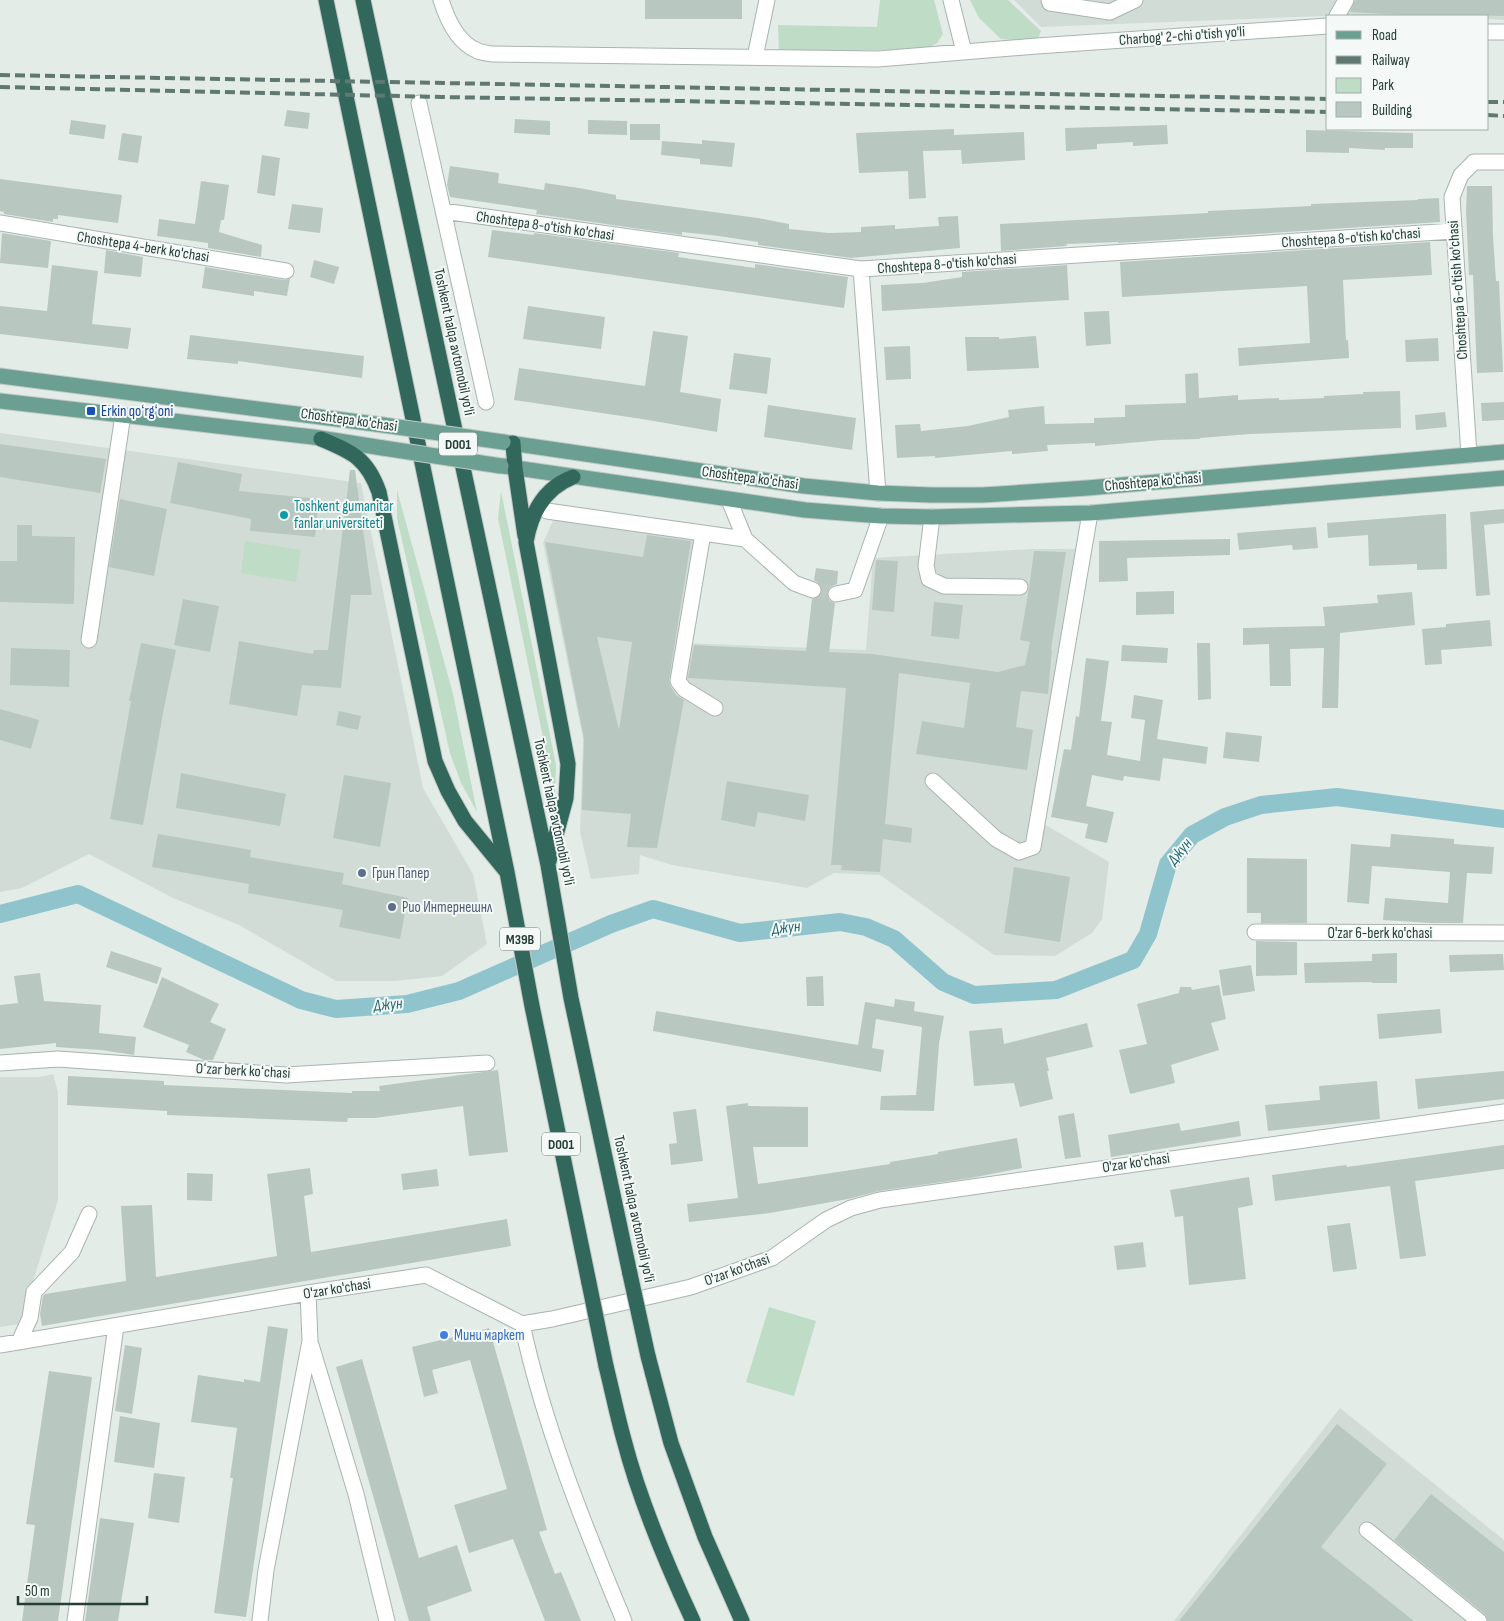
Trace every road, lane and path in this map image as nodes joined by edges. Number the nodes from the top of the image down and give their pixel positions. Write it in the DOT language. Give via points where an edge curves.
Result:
graph roads {
  1 [pos="326,0"];
  2 [pos="363,0"];
  3 [pos="441,0"];
  4 [pos="767,0"];
  5 [pos="951,0"];
  6 [pos="1049,0"];
  7 [pos="1135,0"];
  8 [pos="1346,0"];
  9 [pos="1338,15"];
  10 [pos="1326,26"];
  11 [pos="1489,32"];
  12 [pos="1504,32"];
  13 [pos="964,52"];
  14 [pos="755,57"];
  15 [pos="419,103"];
  16 [pos="1504,162"];
  17 [pos="443,211"];
  18 [pos="0,224"];
  19 [pos="1454,231"];
  20 [pos="861,269"];
  21 [pos="286,271"];
  22 [pos="0,376"];
  23 [pos="0,401"];
  24 [pos="486,402"];
  25 [pos="123,415"];
  26 [pos="321,438"];
  27 [pos="508,443"];
  28 [pos="1504,452"];
  29 [pos="1469,455"];
  30 [pos="508,467"];
  31 [pos="1288,470"];
  32 [pos="573,477"];
  33 [pos="1504,478"];
  34 [pos="878,493"];
  35 [pos="1293,496"];
  36 [pos="728,500"];
  37 [pos="547,511"];
  38 [pos="1090,513"];
  39 [pos="881,516"];
  40 [pos="932,517"];
  41 [pos="703,533"];
  42 [pos="745,539"];
  43 [pos="526,542"];
  44 [pos="1020,587"];
  45 [pos="813,590"];
  46 [pos="836,594"];
  47 [pos="89,640"];
  48 [pos="715,708"];
  49 [pos="933,781"];
  50 [pos="548,865"];
  51 [pos="507,872"];
  52 [pos="1255,932"];
  53 [pos="1504,933"];
  54 [pos="532,1006"];
  55 [pos="0,1063"];
  56 [pos="487,1063"];
  57 [pos="1504,1112"];
  58 [pos="89,1214"];
  59 [pos="308,1293"];
  60 [pos="522,1324"];
  61 [pos="116,1326"];
  62 [pos="310,1341"];
  63 [pos="19,1342"];
  64 [pos="0,1345"];
  65 [pos="1367,1530"];
  66 [pos="76,1621"];
  67 [pos="260,1621"];
  68 [pos="387,1621"];
  69 [pos="624,1621"];
  70 [pos="693,1621"];
  71 [pos="742,1621"];
  72 [pos="1479,1621"];
  1 -- 51 [label="highway, D001"];
  2 -- 50 [label="highway, Toshkent halqa avtomobil yo'li / D001"];
  3 -- 14 [label="street, Charbog' 2-chi o'tish yo'li" via="449,24 464,41 476,50 492,54"];
  4 -- 14 [label="street"];
  5 -- 13 [label="street"];
  6 -- 7 [label="street" via="1050,4 1110,12"];
  8 -- 9 [label="street"];
  10 -- 13 [label="street, Charbog' 2-chi o'tish yo'li"];
  11 -- 12 [label="street"];
  13 -- 14 [label="street, Charbog' 2-chi o'tish yo'li" via="878,59"];
  15 -- 17 [label="street"];
  16 -- 19 [label="street, Choshtepa 6-o'tish ko'chasi" via="1474,162 1460,174 1452,197"];
  17 -- 20 [label="street, Choshtepa 8-o'tish ko'chasi"];
  17 -- 24 [label="street"];
  18 -- 21 [label="street, Choshtepa 4-berk ko'chasi"];
  19 -- 20 [label="street, Choshtepa 8-o'tish ko'chasi"];
  19 -- 29 [label="street, Choshtepa 6-o'tish ko'chasi"];
  20 -- 34 [label="street"];
  22 -- 27 [label="main road, Choshtepa ko'chasi, bridge"];
  23 -- 25 [label="main road, Choshtepa ko'chasi"];
  25 -- 26 [label="main road, Choshtepa ko'chasi"];
  25 -- 47 [label="street"];
  26 -- 30 [label="main road, Choshtepa ko'chasi, bridge"];
  26 -- 51 [label="highway" via="359,459 375,482 435,761 465,821"];
  27 -- 30 [label="highway"];
  27 -- 34 [label="main road, Choshtepa ko'chasi" via="776,482"];
  28 -- 29 [label="main road, Choshtepa ko'chasi"];
  29 -- 31 [label="main road, Choshtepa ko'chasi"];
  30 -- 32 [label="main road, Choshtepa ko'chasi"];
  30 -- 43 [label="highway"];
  31 -- 34 [label="main road, Choshtepa ko'chasi" via="983,495"];
  31 -- 35 [label="main road"];
  32 -- 36 [label="main road, Choshtepa ko'chasi"];
  32 -- 43 [label="highway" via="557,485 544,498 532,519"];
  33 -- 35 [label="main road, Choshtepa ko'chasi"];
  35 -- 38 [label="main road, Choshtepa ko'chasi"];
  36 -- 39 [label="main road, Choshtepa ko'chasi"];
  36 -- 42 [label="street"];
  37 -- 41 [label="street"];
  38 -- 40 [label="main road, Choshtepa ko'chasi"];
  38 -- 49 [label="street" via="1033,847 1019,852 996,839"];
  39 -- 40 [label="main road, Choshtepa ko'chasi"];
  39 -- 46 [label="street" via="854,590"];
  40 -- 44 [label="street" via="926,566 929,579 944,586"];
  41 -- 42 [label="street"];
  41 -- 48 [label="street" via="678,681 684,689"];
  42 -- 45 [label="street" via="794,583"];
  43 -- 50 [label="highway" via="568,764 566,798"];
  50 -- 71 [label="highway, Toshkent halqa avtomobil yo'li / D001, bridge" via="571,998 648,1356 670,1443 705,1537"];
  51 -- 54 [label="highway, M39B"];
  52 -- 53 [label="street, O'zar 6-berk ko'chasi"];
  54 -- 70 [label="highway, D001, bridge" via="624,1441 661,1548"];
  55 -- 56 [label="street, Oʻzar berk koʻchasi" via="58,1059 286,1075"];
  57 -- 60 [label="street, O'zar ko'chasi" via="880,1200 851,1208 826,1220 772,1258 691,1287 552,1320"];
  58 -- 63 [label="street" via="72,1252 34,1292 30,1318"];
  59 -- 60 [label="street, O'zar ko'chasi" via="426,1276"];
  59 -- 61 [label="street, O'zar ko'chasi"];
  59 -- 62 [label="street"];
  60 -- 69 [label="street" via="531,1366 569,1481"];
  61 -- 63 [label="street, O'zar ko'chasi"];
  61 -- 66 [label="street"];
  62 -- 67 [label="street" via="266,1570"];
  62 -- 68 [label="street" via="356,1494"];
  63 -- 64 [label="street, O'zar ko'chasi"];
  65 -- 72 [label="street"];
}
